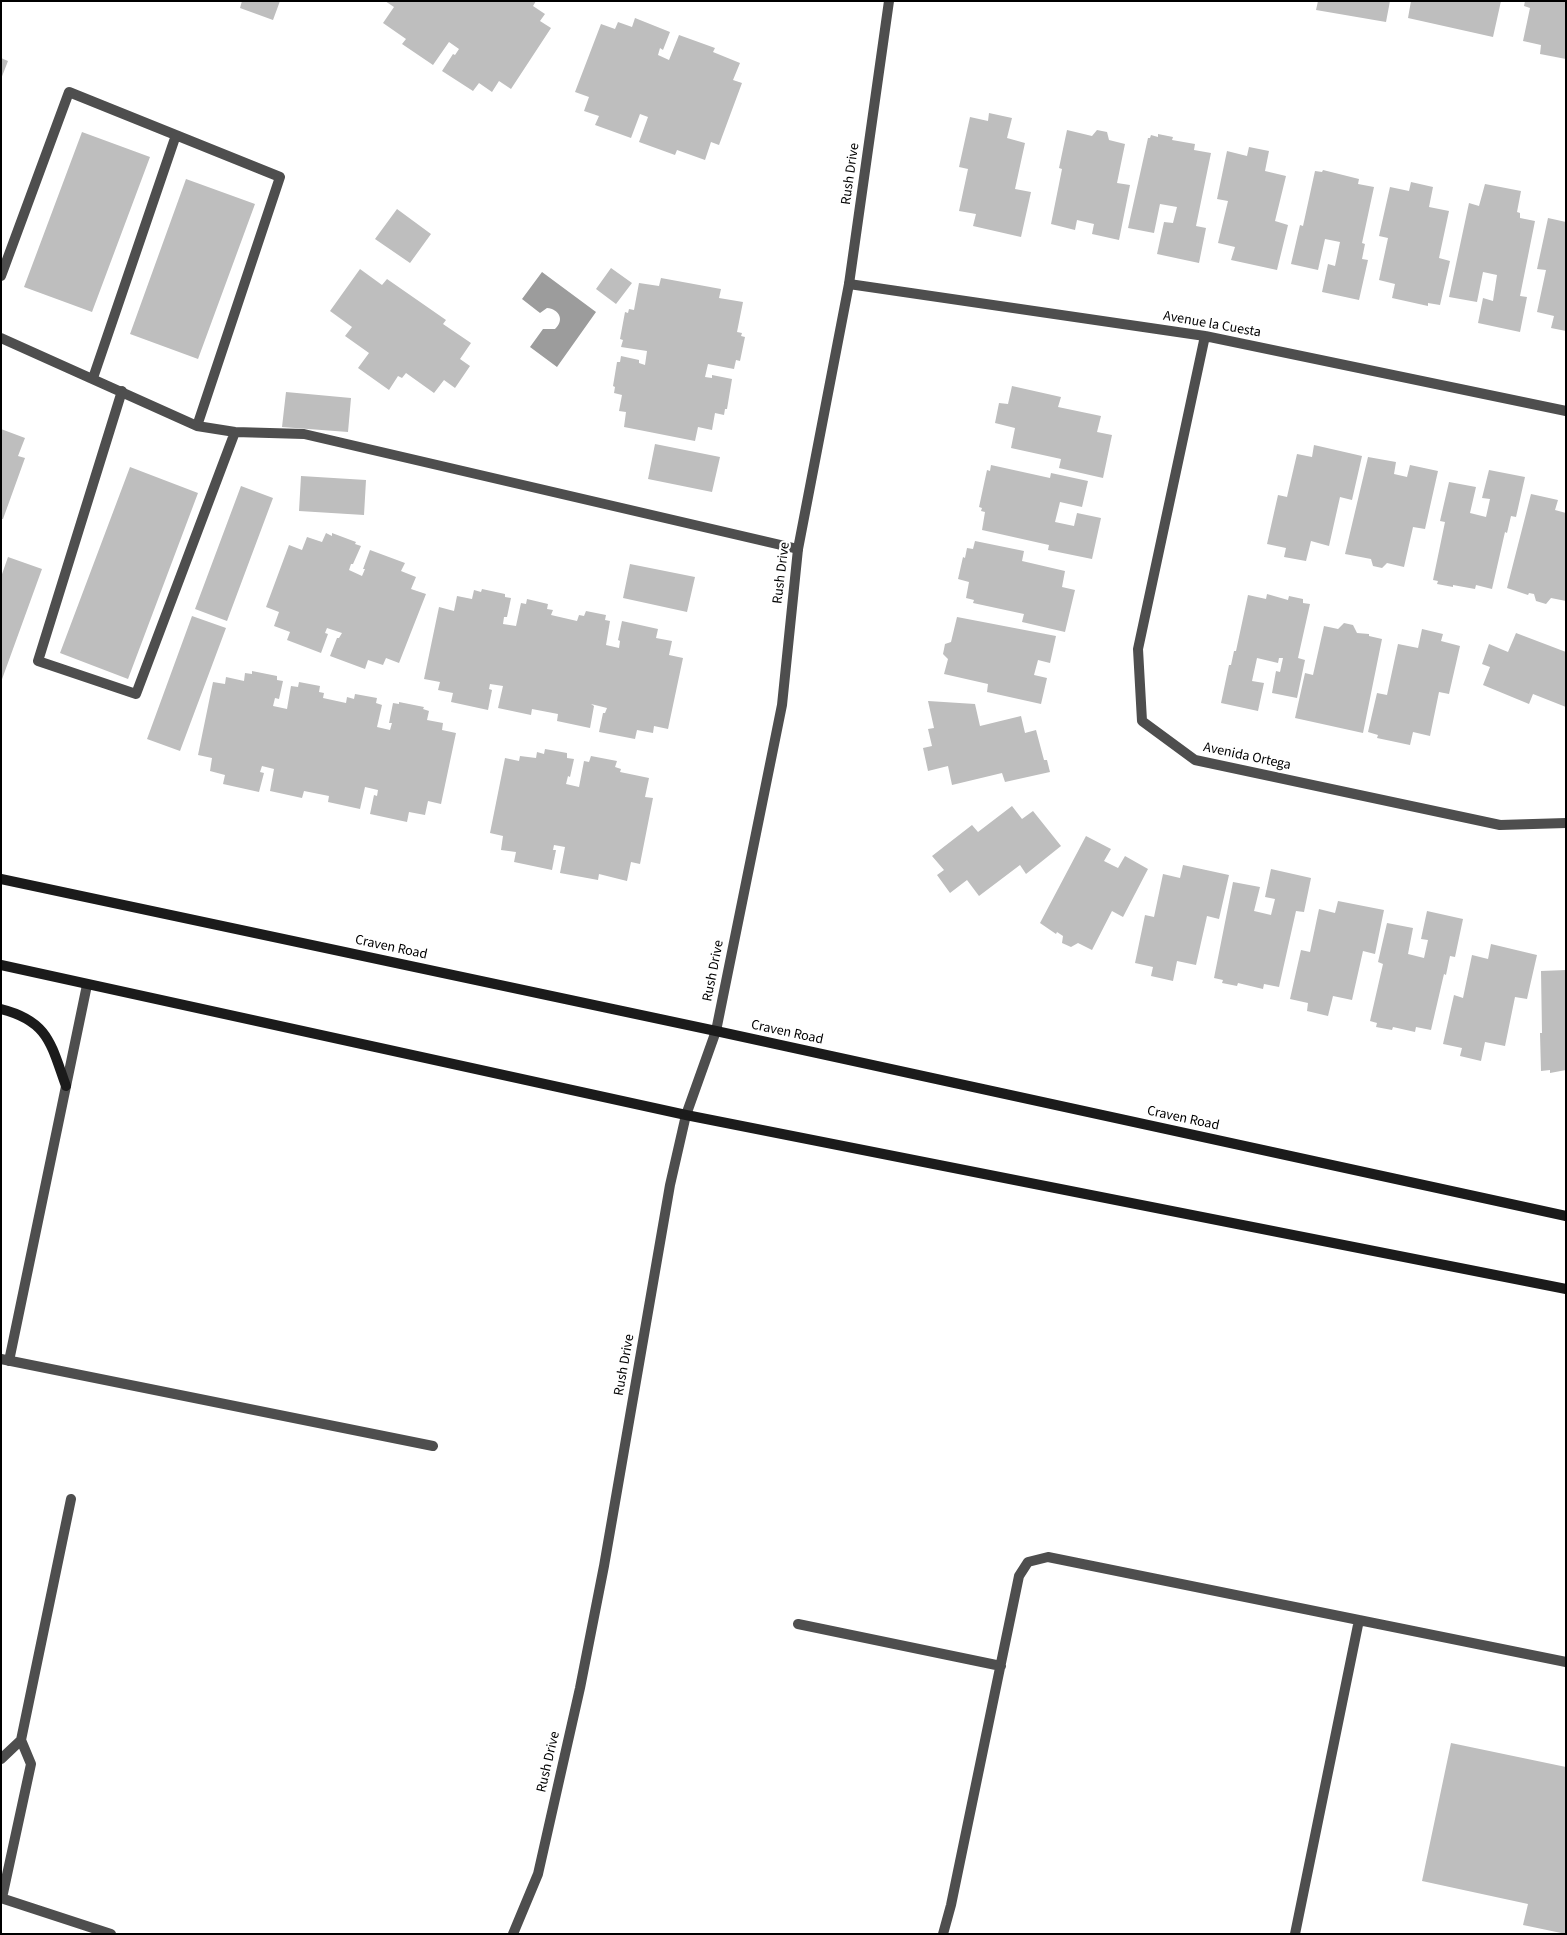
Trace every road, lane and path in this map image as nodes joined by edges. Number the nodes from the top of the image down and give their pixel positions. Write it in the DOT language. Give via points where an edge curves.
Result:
graph roads {
  1 [pos="889,1"];
  2 [pos="176,135"];
  3 [pos="1,276"];
  4 [pos="849,284"];
  5 [pos="1205,336"];
  6 [pos="1,338"];
  7 [pos="92,378"];
  8 [pos="122,391"];
  9 [pos="1566,411"];
  10 [pos="197,426"];
  11 [pos="235,432"];
  12 [pos="798,549"];
  13 [pos="1566,823"];
  14 [pos="1,879"];
  15 [pos="1,965"];
  16 [pos="87,985"];
  17 [pos="1,1008"];
  18 [pos="716,1031"];
  19 [pos="66,1086"];
  20 [pos="686,1115"];
  21 [pos="1566,1216"];
  22 [pos="1566,1289"];
  23 [pos="5,1360"];
  24 [pos="433,1446"];
  25 [pos="71,1499"];
  26 [pos="1359,1620"];
  27 [pos="798,1624"];
  28 [pos="1566,1662"];
  29 [pos="1001,1666"];
  30 [pos="21,1740"];
  31 [pos="1,1759"];
  32 [pos="2,1898"];
  33 [pos="111,1934"];
  34 [pos="513,1934"];
  35 [pos="943,1934"];
  36 [pos="1295,1934"];
  1 -- 4 [label="street, Rush Drive"];
  2 -- 3 [label="street" via="69,92"];
  2 -- 7 [label="street"];
  2 -- 10 [label="street" via="280,177"];
  4 -- 5 [label="street, Avenue la Cuesta"];
  4 -- 12 [label="street, Rush Drive"];
  5 -- 9 [label="street, Avenue la Cuesta"];
  5 -- 13 [label="street, Avenida Ortega" via="1138,649 1142,721 1195,760 1500,825"];
  6 -- 7 [label="street"];
  7 -- 8 [label="street"];
  8 -- 10 [label="street"];
  8 -- 11 [label="street" via="38,661 136,694"];
  10 -- 11 [label="street"];
  11 -- 12 [label="street" via="304,434"];
  12 -- 18 [label="street, Rush Drive" via="782,705"];
  14 -- 18 [label="main road, Craven Road"];
  15 -- 16 [label="main road"];
  16 -- 19 [label="street"];
  16 -- 20 [label="main road"];
  17 -- 19 [label="main road" via="39,1025 48,1038"];
  18 -- 20 [label="street, Rush Drive"];
  18 -- 21 [label="main road, Craven Road"];
  19 -- 23 [label="street"];
  20 -- 22 [label="main road"];
  20 -- 34 [label="street, Rush Drive" via="670,1185 580,1688 538,1874"];
  23 -- 24 [label="street"];
  25 -- 30 [label="street"];
  26 -- 28 [label="street"];
  26 -- 29 [label="street" via="1048,1557 1028,1562 1019,1576"];
  26 -- 36 [label="street"];
  27 -- 29 [label="street"];
  29 -- 35 [label="street"];
  30 -- 31 [label="street"];
  30 -- 32 [label="street" via="31,1764"];
  32 -- 33 [label="street"];
}
